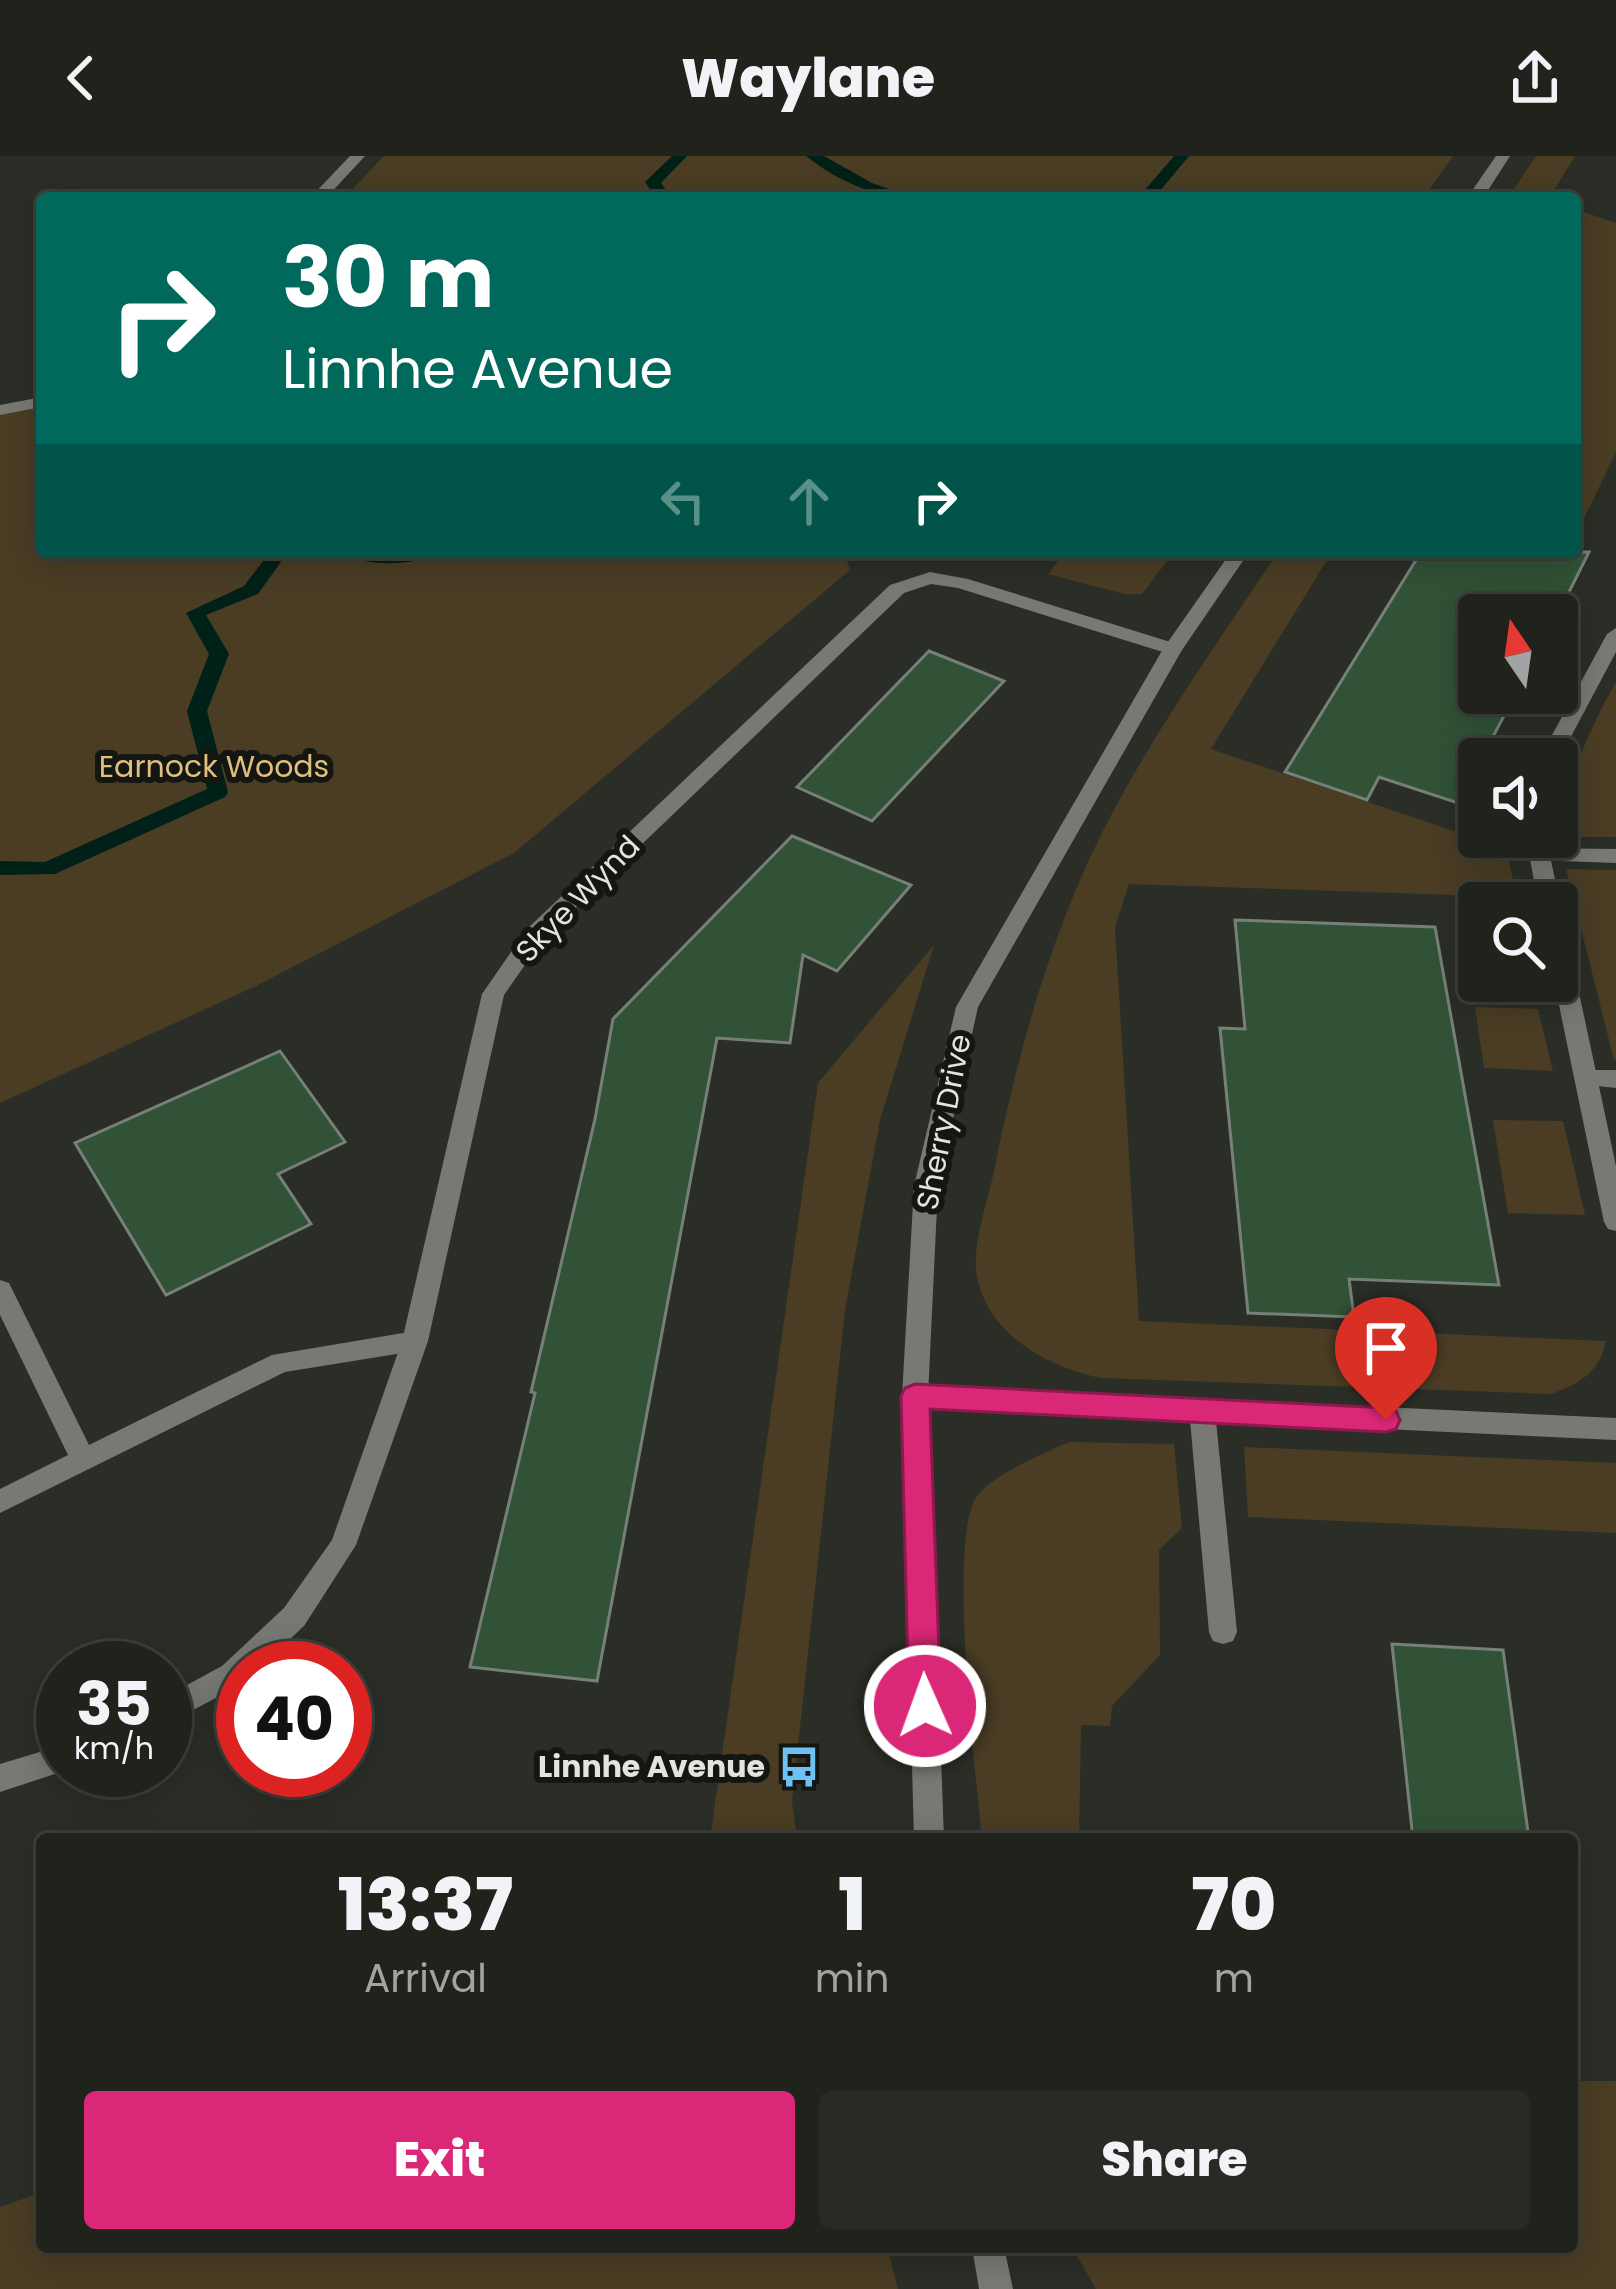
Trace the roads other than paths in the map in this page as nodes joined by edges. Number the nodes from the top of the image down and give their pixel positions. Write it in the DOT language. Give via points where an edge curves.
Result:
graph roads {
  1 [pos="358,156"];
  2 [pos="1503,156"];
  3 [pos="324,192"];
  4 [pos="1478,192"];
  5 [pos="36,403"];
  6 [pos="0,410"];
  7 [pos="1236,558"];
  8 [pos="1616,634"];
  9 [pos="1173,650"];
  10 [pos="1560,738"];
  11 [pos="1578,851"];
  12 [pos="1616,856"];
  13 [pos="1570,1002"];
  14 [pos="1586,1078"];
  15 [pos="1616,1079"];
  16 [pos="1616,1222"];
  17 [pos="0,1290"];
  18 [pos="415,1341"];
  19 [pos="915,1396"];
  20 [pos="1202,1413"];
  21 [pos="1616,1429"];
  22 [pos="84,1461"];
  23 [pos="0,1502"];
  24 [pos="1223,1632"];
  25 [pos="192,1697"];
  26 [pos="36,1767"];
  27 [pos="0,1778"];
  28 [pos="929,1833"];
  29 [pos="989,2253"];
  30 [pos="996,2289"];
  1 -- 3 [label="street"];
  2 -- 4 [label="street"];
  5 -- 6 [label="street"];
  7 -- 9 [label="street, Sherry Drive"];
  8 -- 10 [label="street"];
  9 -- 18 [label="street, Skye Wynd" via="962,583 930,578 897,589 535,934 493,994"];
  9 -- 19 [label="street, Sherry Drive" via="967,1007 926,1186"];
  11 -- 12 [label="street"];
  13 -- 14 [label="street"];
  14 -- 15 [label="street"];
  14 -- 16 [label="street"];
  17 -- 22 [label="street"];
  18 -- 22 [label="street" via="281,1362"];
  18 -- 25 [label="street, Skye Wynd" via="343,1545 294,1617 232,1675"];
  19 -- 20 [label="street"];
  19 -- 28 [label="street, Sherry Drive"];
  20 -- 21 [label="street"];
  20 -- 24 [label="street"];
  22 -- 23 [label="street"];
  26 -- 27 [label="street"];
  29 -- 30 [label="street"];
}
